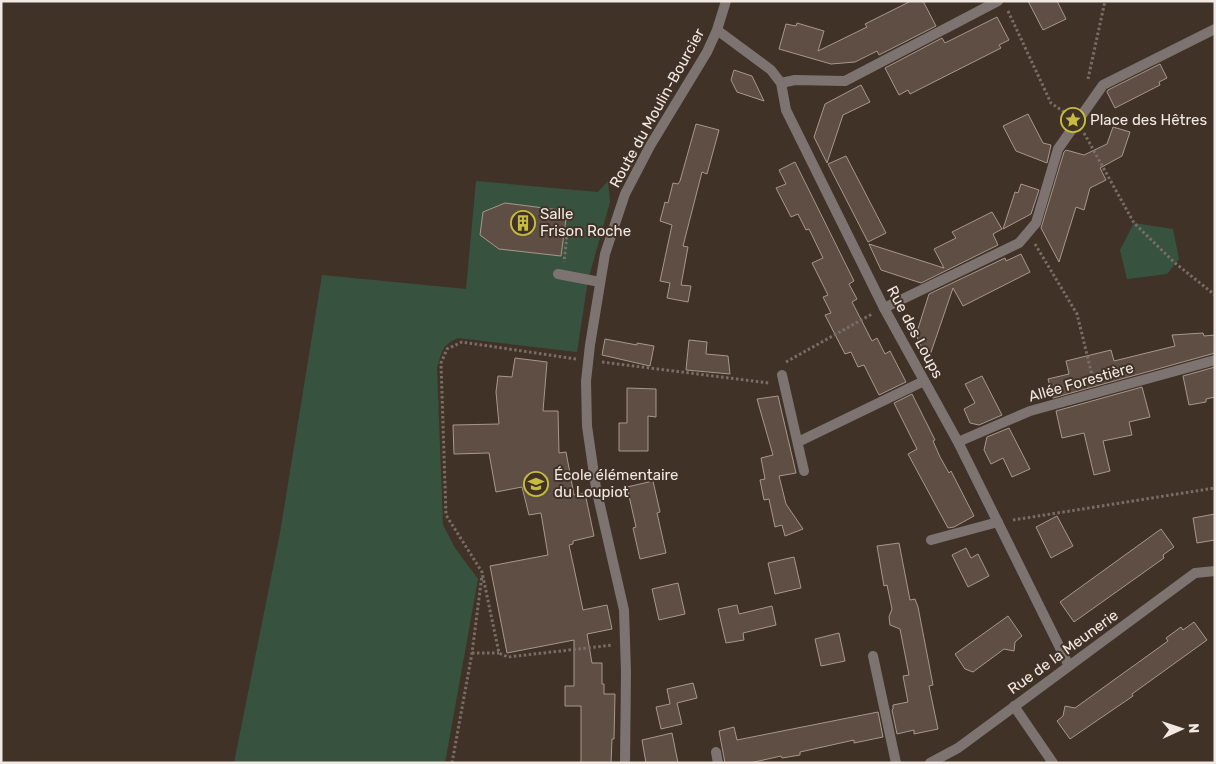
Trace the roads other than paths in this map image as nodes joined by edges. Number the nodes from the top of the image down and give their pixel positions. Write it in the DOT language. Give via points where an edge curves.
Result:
graph roads {
  1 [pos="726,1"];
  2 [pos="998,1"];
  3 [pos="1215,29"];
  4 [pos="717,30"];
  5 [pos="781,83"];
  6 [pos="560,275"];
  7 [pos="600,282"];
  8 [pos="884,308"];
  9 [pos="1215,360"];
  10 [pos="782,375"];
  11 [pos="924,381"];
  12 [pos="798,442"];
  13 [pos="958,442"];
  14 [pos="804,471"];
  15 [pos="998,522"];
  16 [pos="931,540"];
  17 [pos="1215,571"];
  18 [pos="873,656"];
  19 [pos="1069,666"];
  20 [pos="1014,706"];
  21 [pos="716,752"];
  22 [pos="625,763"];
  23 [pos="718,763"];
  24 [pos="896,763"];
  25 [pos="930,763"];
  26 [pos="1053,763"];
  1 -- 4 [label="street, Route du Moulin-Bourcier"];
  2 -- 5 [label="street" via="845,80"];
  3 -- 8 [label="street" via="1103,85 1058,149 1036,223 1020,243"];
  4 -- 5 [label="street" via="760,62"];
  4 -- 7 [label="street, Route du Moulin-Bourcier" via="633,176 611,235"];
  5 -- 8 [label="street, Rue des Loups" via="786,110"];
  6 -- 7 [label="street"];
  7 -- 22 [label="street, Route du Moulin-Bourcier" via="586,381 587,426 596,488 624,610"];
  8 -- 11 [label="street, Rue des Loups"];
  9 -- 13 [label="street, Allée Forestière" via="1030,411"];
  10 -- 12 [label="street"];
  11 -- 12 [label="street"];
  11 -- 13 [label="street, Rue des Loups"];
  12 -- 14 [label="street"];
  13 -- 15 [label="street, Rue des Loups"];
  15 -- 16 [label="street"];
  15 -- 19 [label="street, Rue des Loups"];
  17 -- 19 [label="street, Rue de la Meunerie" via="1195,573"];
  18 -- 24 [label="street"];
  19 -- 20 [label="street, Rue de la Meunerie"];
  20 -- 25 [label="street, Rue de la Meunerie" via="958,748"];
  20 -- 26 [label="street"];
  21 -- 23 [label="street"];
}
